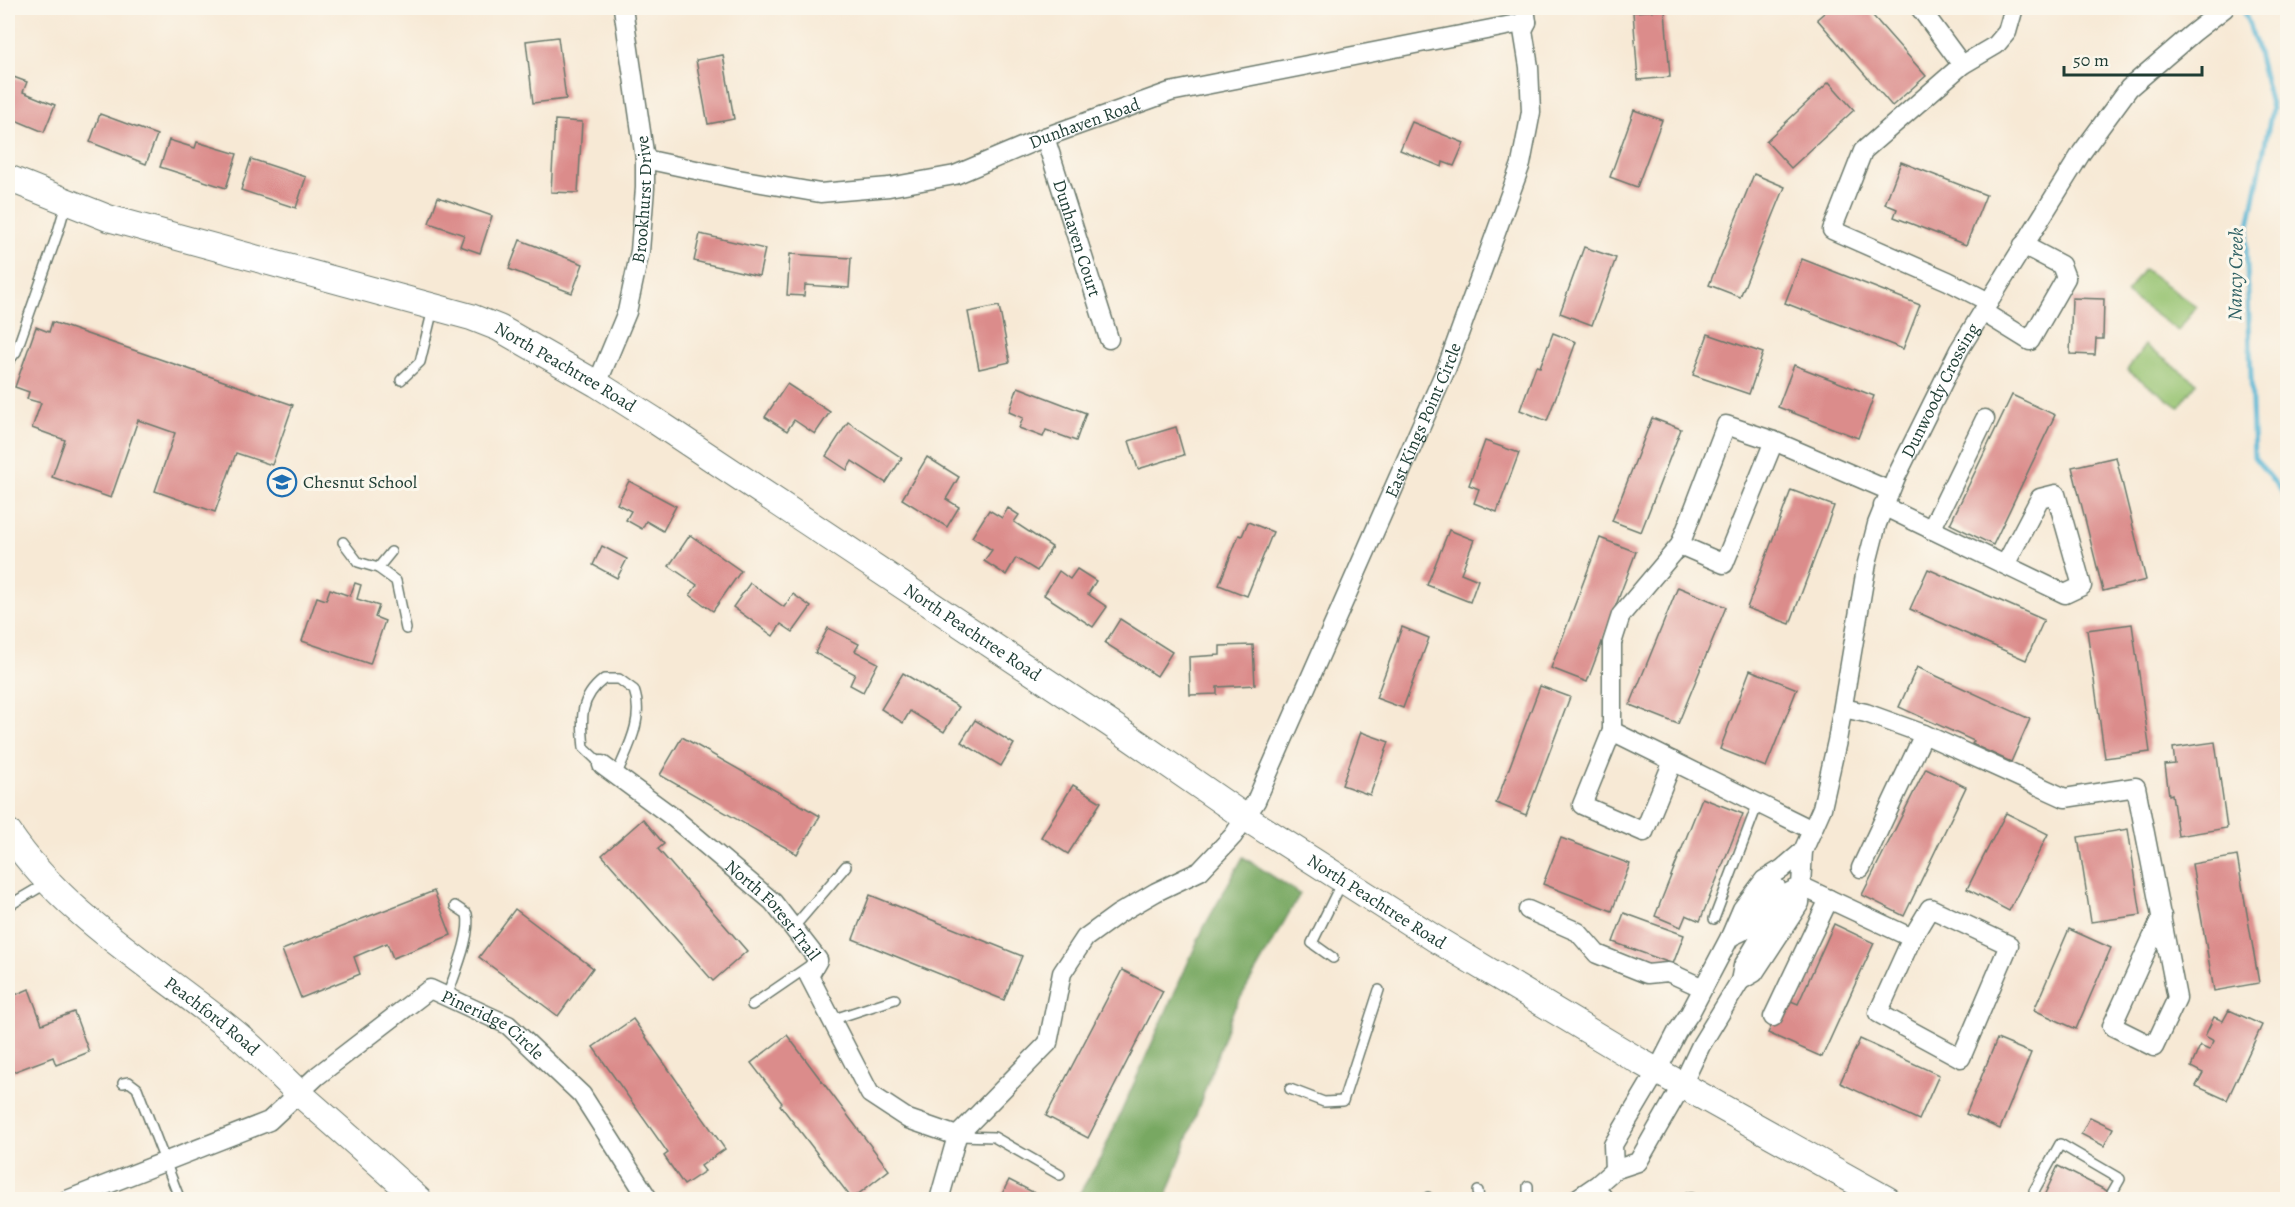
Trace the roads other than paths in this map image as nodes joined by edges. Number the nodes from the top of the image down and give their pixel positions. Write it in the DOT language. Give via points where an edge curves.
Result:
graph roads {
  1 [pos="623,8"];
  2 [pos="1920,8"];
  3 [pos="2010,8"];
  4 [pos="2226,8"];
  5 [pos="1526,15"];
  6 [pos="1962,65"];
  7 [pos="1045,137"];
  8 [pos="645,159"];
  9 [pos="8,178"];
  10 [pos="67,201"];
  11 [pos="2023,245"];
  12 [pos="434,306"];
  13 [pos="1986,307"];
  14 [pos="1109,339"];
  15 [pos="8,362"];
  16 [pos="401,380"];
  17 [pos="597,384"];
  18 [pos="1985,419"];
  19 [pos="1774,441"];
  20 [pos="1886,499"];
  21 [pos="1931,530"];
  22 [pos="344,542"];
  23 [pos="1680,545"];
  24 [pos="391,552"];
  25 [pos="2005,565"];
  26 [pos="378,568"];
  27 [pos="406,629"];
  28 [pos="1843,708"];
  29 [pos="1612,731"];
  30 [pos="1924,734"];
  31 [pos="1674,761"];
  32 [pos="609,771"];
  33 [pos="1758,803"];
  34 [pos="1246,818"];
  35 [pos="1812,830"];
  36 [pos="8,832"];
  37 [pos="1803,851"];
  38 [pos="846,866"];
  39 [pos="1861,868"];
  40 [pos="1343,879"];
  41 [pos="48,882"];
  42 [pos="1801,886"];
  43 [pos="1830,899"];
  44 [pos="8,906"];
  45 [pos="455,906"];
  46 [pos="1528,910"];
  47 [pos="2162,916"];
  48 [pos="1714,919"];
  49 [pos="793,928"];
  50 [pos="1912,938"];
  51 [pos="1333,958"];
  52 [pos="818,960"];
  53 [pos="1703,988"];
  54 [pos="1379,990"];
  55 [pos="447,997"];
  56 [pos="895,999"];
  57 [pos="752,1005"];
  58 [pos="1773,1017"];
  59 [pos="831,1020"];
  60 [pos="1657,1071"];
  61 [pos="123,1083"];
  62 [pos="1682,1085"];
  63 [pos="1290,1089"];
  64 [pos="300,1094"];
  65 [pos="957,1136"];
  66 [pos="166,1162"];
  67 [pos="1614,1170"];
  68 [pos="1060,1174"];
  69 [pos="1599,1184"];
  70 [pos="1528,1186"];
  71 [pos="2112,1193"];
  72 [pos="938,1199"];
  73 [pos="67,1200"];
  74 [pos="180,1200"];
  75 [pos="419,1200"];
  76 [pos="650,1200"];
  77 [pos="1528,1200"];
  78 [pos="1575,1200"];
  79 [pos="1610,1200"];
  80 [pos="1685,1200"];
  81 [pos="1698,1200"];
  82 [pos="1888,1200"];
  83 [pos="2036,1200"];
  1 -- 8 [label="street, Brookhurst Drive"];
  2 -- 6 [label="street"];
  3 -- 6 [label="street" via="2013,10 2007,32 1996,45"];
  4 -- 11 [label="street, Dunwoody Crossing" via="2129,88 2082,152"];
  5 -- 7 [label="street, Dunhaven Road" via="1170,92"];
  5 -- 34 [label="street, East Kings Point Circle" via="1523,30 1530,112 1521,164 1446,367"];
  6 -- 13 [label="street" via="1863,151 1832,230 1948,281"];
  7 -- 8 [label="street, Dunhaven Road" via="955,175 820,193"];
  7 -- 14 [label="street, Dunhaven Court"];
  8 -- 17 [label="street, Brookhurst Drive" via="640,251 634,282 627,312"];
  9 -- 10 [label="street, North Peachtree Road"];
  10 -- 12 [label="street, North Peachtree Road" via="108,218"];
  10 -- 15 [label="lane" via="16,352"];
  11 -- 13 [label="street, Dunwoody Crossing"];
  11 -- 13 [label="street" via="2061,265 2066,278 2030,341"];
  12 -- 16 [label="lane" via="420,362"];
  12 -- 17 [label="street, North Peachtree Road" via="499,328"];
  13 -- 20 [label="street, Dunwoody Crossing" via="1959,350"];
  17 -- 34 [label="street, North Peachtree Road"];
  18 -- 21 [label="street"];
  19 -- 20 [label="street"];
  19 -- 23 [label="street" via="1726,425"];
  19 -- 23 [label="street" via="1724,564"];
  20 -- 21 [label="street"];
  20 -- 28 [label="street, Dunwoody Crossing" via="1863,583"];
  21 -- 25 [label="street"];
  22 -- 26 [label="lane" via="358,562"];
  23 -- 29 [label="street" via="1622,615 1612,643"];
  24 -- 26 [label="lane"];
  25 -- 25 [label="street" via="2066,594 2082,586 2056,494 2040,498"];
  26 -- 27 [label="lane" via="396,581"];
  28 -- 30 [label="street"];
  28 -- 35 [label="street, Dunwoody Crossing" via="1822,808"];
  29 -- 31 [label="street"];
  29 -- 31 [label="street" via="1582,805 1644,832"];
  30 -- 39 [label="street"];
  30 -- 47 [label="street" via="2065,798 2136,787"];
  31 -- 33 [label="street"];
  32 -- 32 [label="lane" via="584,748 584,702 592,687 604,679 619,679 634,690 637,723"];
  32 -- 49 [label="street, North Forest Trail" via="674,818 773,902"];
  33 -- 35 [label="street"];
  33 -- 48 [label="lane"];
  34 -- 40 [label="street, North Peachtree Road"];
  34 -- 65 [label="street" via="1200,871 1118,914 1085,938 1062,972 1048,1043"];
  35 -- 37 [label="street, Dunwoody Crossing"];
  36 -- 41 [label="street, Peachford Road"];
  37 -- 42 [label="street, Dunwoody Crossing"];
  37 -- 53 [label="street, Dunwoody Crossing" via="1782,869 1778,884 1751,927 1730,937"];
  38 -- 49 [label="lane"];
  40 -- 51 [label="lane" via="1312,944"];
  40 -- 60 [label="street, North Peachtree Road"];
  41 -- 44 [label="lane"];
  41 -- 64 [label="street, Peachford Road" via="133,957 236,1033"];
  42 -- 43 [label="street"];
  42 -- 62 [label="street, Dunwoody Crossing" via="1800,903 1754,973 1740,981"];
  43 -- 50 [label="street"];
  43 -- 58 [label="street"];
  45 -- 55 [label="lane" via="469,920"];
  46 -- 53 [label="street" via="1578,932 1598,954 1647,974 1668,972"];
  47 -- 47 [label="street" via="2112,1026 2154,1047 2177,998"];
  49 -- 52 [label="street, North Forest Trail"];
  50 -- 50 [label="street" via="1930,908 2009,945 1961,1058 1878,1013"];
  52 -- 57 [label="lane"];
  52 -- 59 [label="street, North Forest Trail" via="809,976"];
  53 -- 60 [label="street, Dunwoody Crossing"];
  54 -- 63 [label="lane" via="1343,1101 1324,1102"];
  55 -- 64 [label="street, Pineridge Circle" via="430,989 317,1076"];
  55 -- 76 [label="street, Pineridge Circle" via="508,1025 582,1095"];
  56 -- 59 [label="lane"];
  59 -- 65 [label="street, North Forest Trail" via="870,1094 908,1119"];
  60 -- 62 [label="street, North Peachtree Road"];
  60 -- 67 [label="street, Dunwoody Crossing" via="1613,1145"];
  61 -- 66 [label="lane" via="137,1088"];
  62 -- 67 [label="street, Dunwoody Crossing" via="1638,1162"];
  62 -- 82 [label="street, North Peachtree Road"];
  64 -- 66 [label="street" via="269,1121"];
  64 -- 75 [label="street, Peachford Road"];
  65 -- 68 [label="lane" via="994,1137"];
  65 -- 72 [label="street"];
  66 -- 73 [label="street"];
  66 -- 74 [label="lane"];
  67 -- 69 [label="street, Dunwoody Crossing"];
  69 -- 78 [label="street, Dunwoody Crossing"];
  69 -- 79 [label="lane"];
  70 -- 77 [label="lane"];
  71 -- 83 [label="lane" via="2120,1179 2060,1144 2034,1191"];
  80 -- 81 [label="lane"];
}
